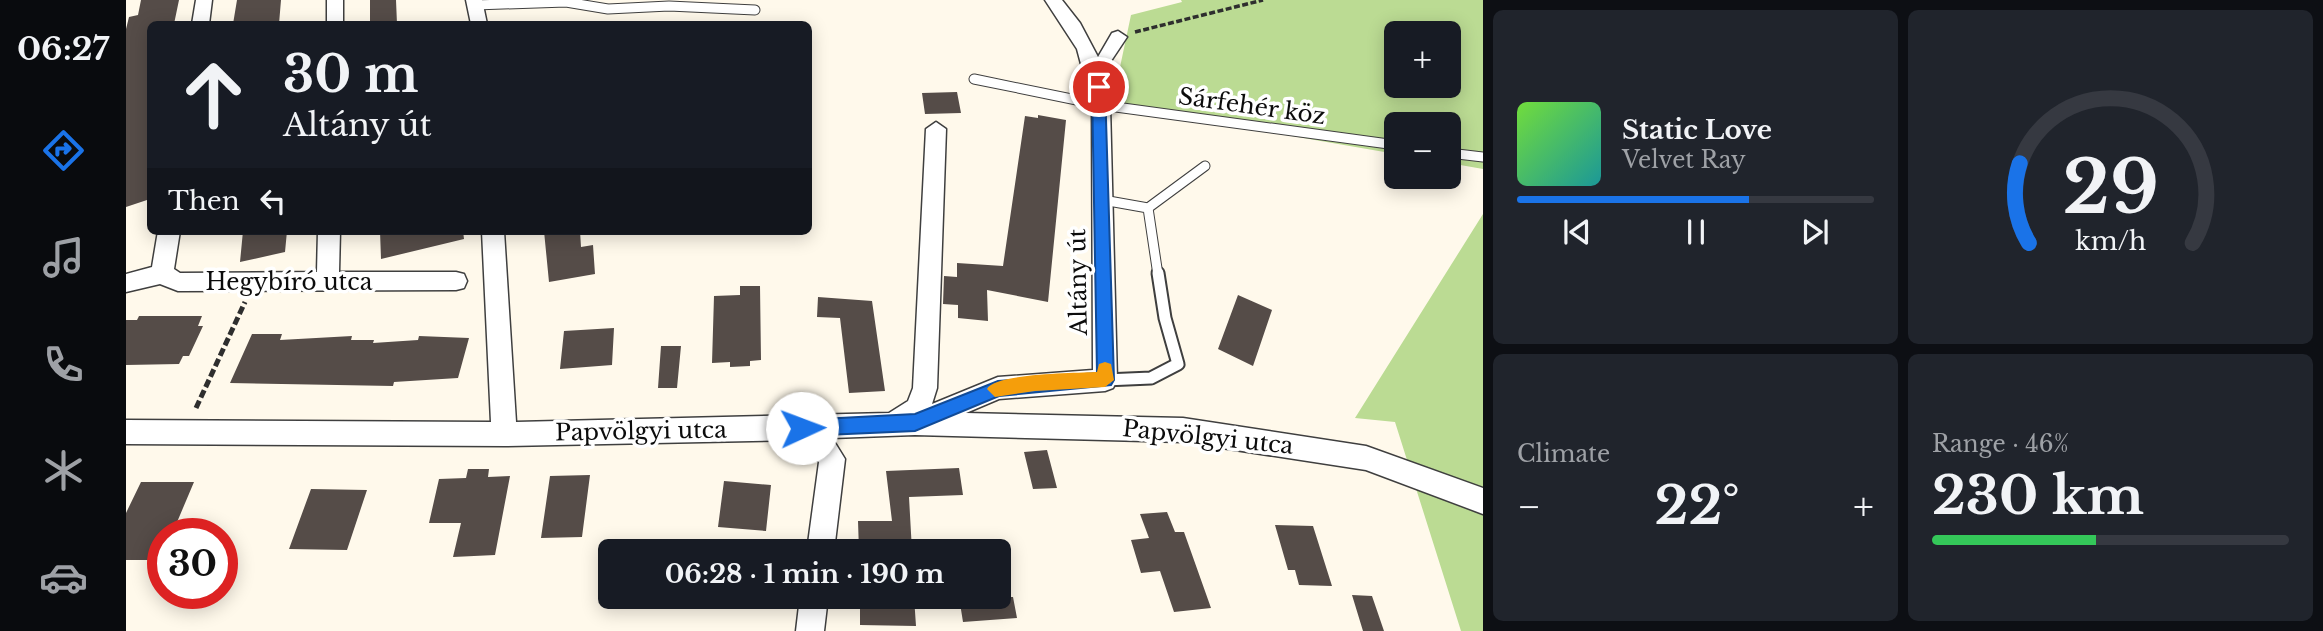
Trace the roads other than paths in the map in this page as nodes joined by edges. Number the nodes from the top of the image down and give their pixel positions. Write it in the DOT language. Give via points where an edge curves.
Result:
graph roads {
  1 [pos="204,0"];
  2 [pos="335,0"];
  3 [pos="1053,0"];
  4 [pos="475,3"];
  5 [pos="755,10"];
  6 [pos="201,21"];
  7 [pos="335,21"];
  8 [pos="478,21"];
  9 [pos="1118,37"];
  10 [pos="1096,69"];
  11 [pos="974,79"];
  12 [pos="1101,105"];
  13 [pos="936,129"];
  14 [pos="1384,143"];
  15 [pos="1461,154"];
  16 [pos="1483,157"];
  17 [pos="1205,166"];
  18 [pos="1103,200"];
  19 [pos="1148,208"];
  20 [pos="168,235"];
  21 [pos="329,235"];
  22 [pos="493,235"];
  23 [pos="162,274"];
  24 [pos="456,281"];
  25 [pos="328,282"];
  26 [pos="126,283"];
  27 [pos="1105,380"];
  28 [pos="915,422"];
  29 [pos="889,425"];
  30 [pos="802,428"];
  31 [pos="126,432"];
  32 [pos="504,434"];
  33 [pos="1483,501"];
  34 [pos="822,539"];
  35 [pos="813,609"];
  36 [pos="810,631"];
  1 -- 6 [label="street"];
  2 -- 7 [label="street"];
  3 -- 10 [label="street, Altány út" via="1066,14"];
  4 -- 5 [label="lane"];
  4 -- 8 [label="street"];
  9 -- 10 [label="street"];
  10 -- 12 [label="street, Altány út"];
  11 -- 12 [label="lane, Sárfehér köz"];
  12 -- 14 [label="lane, Sárfehér köz"];
  12 -- 18 [label="street, Altány út"];
  13 -- 29 [label="street" via="925,388 918,408"];
  15 -- 16 [label="lane"];
  17 -- 19 [label="lane"];
  18 -- 19 [label="lane"];
  18 -- 27 [label="street, Altány út"];
  19 -- 27 [label="lane" via="1165,318 1178,364 1152,378"];
  20 -- 23 [label="street"];
  21 -- 25 [label="street"];
  22 -- 32 [label="street"];
  23 -- 25 [label="street, Hegybíró utca" via="177,282"];
  23 -- 26 [label="street, Hegybíró utca"];
  24 -- 25 [label="street, Hegybíró utca"];
  27 -- 28 [label="street" via="998,388"];
  28 -- 29 [label="street, Papvölgyi utca"];
  28 -- 33 [label="street, Papvölgyi utca" via="1093,426 1231,436 1366,458"];
  29 -- 30 [label="street, Papvölgyi utca"];
  30 -- 32 [label="street, Papvölgyi utca"];
  30 -- 34 [label="street" via="832,459"];
  31 -- 32 [label="street, Papvölgyi utca"];
  35 -- 36 [label="street"];
}
